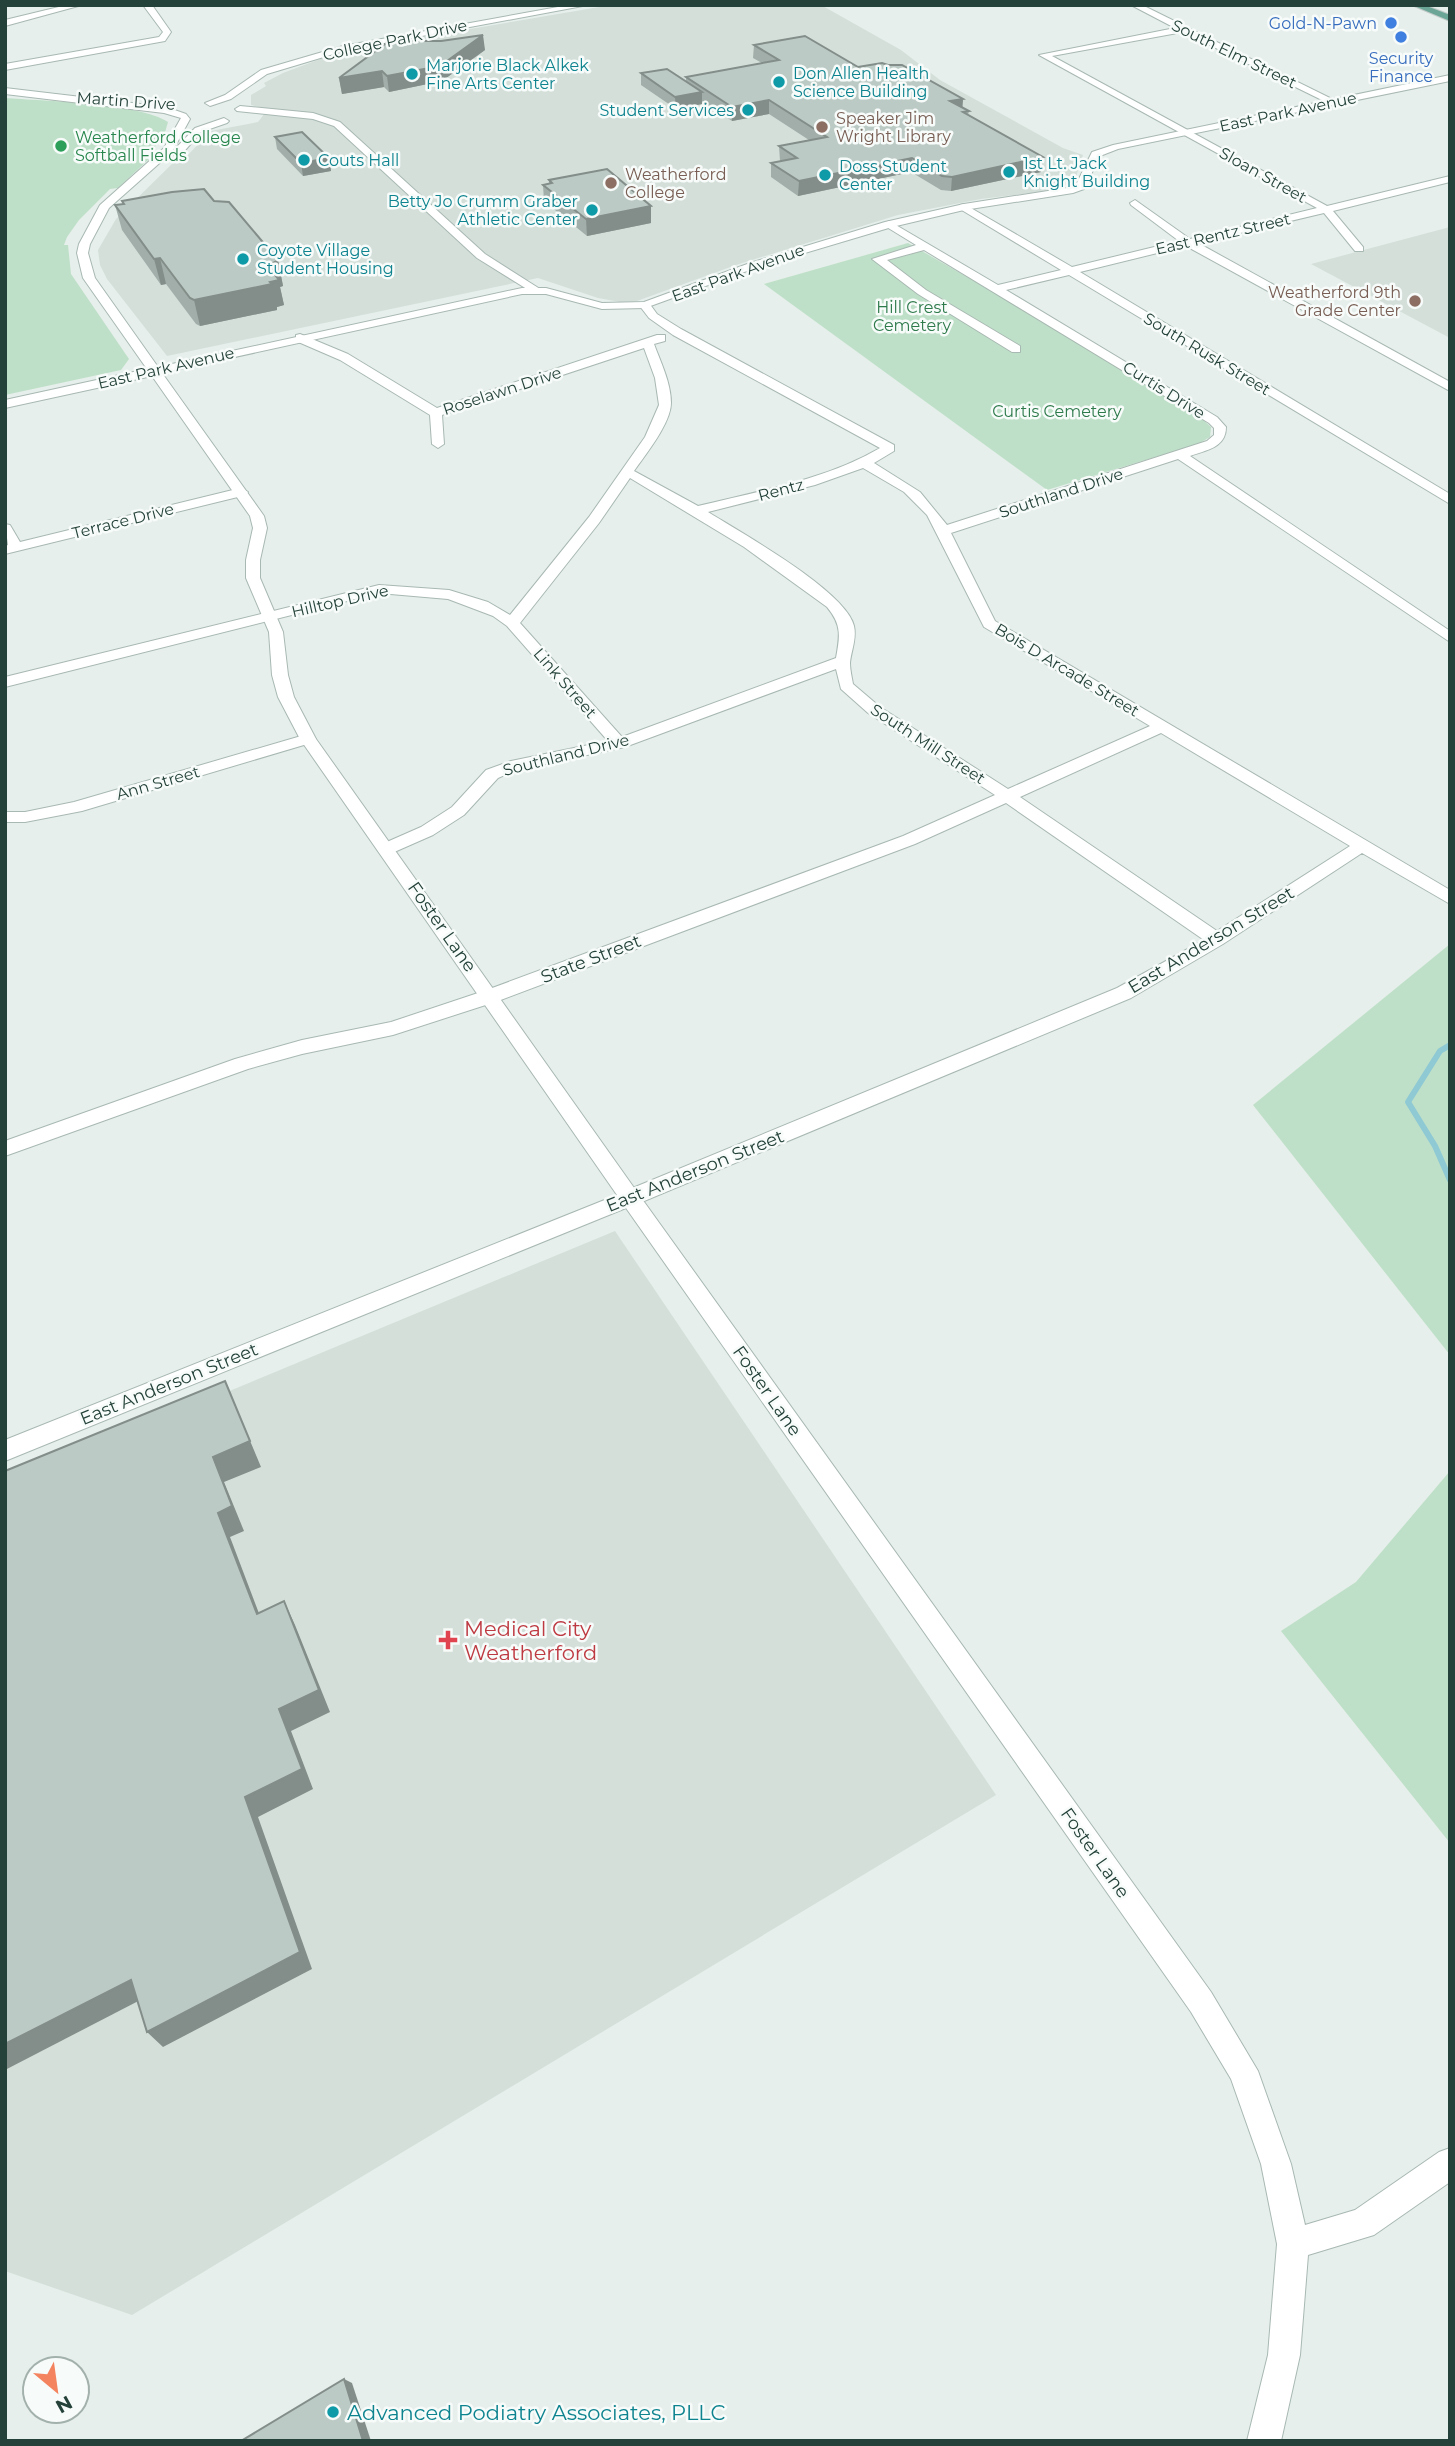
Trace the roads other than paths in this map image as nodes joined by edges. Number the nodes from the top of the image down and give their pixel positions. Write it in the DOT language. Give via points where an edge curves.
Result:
graph roads {
  1 [pos="78,5"];
  2 [pos="147,5"];
  3 [pos="584,5"];
  4 [pos="1135,5"];
  5 [pos="1416,5"];
  6 [pos="1450,18"];
  7 [pos="5,23"];
  8 [pos="1184,29"];
  9 [pos="289,65"];
  10 [pos="5,67"];
  11 [pos="1450,78"];
  12 [pos="5,91"];
  13 [pos="1333,102"];
  14 [pos="210,103"];
  15 [pos="239,108"];
  16 [pos="188,111"];
  17 [pos="227,121"];
  18 [pos="337,124"];
  19 [pos="1187,133"];
  20 [pos="1450,179"];
  21 [pos="1135,203"];
  22 [pos="964,207"];
  23 [pos="1326,209"];
  24 [pos="103,215"];
  25 [pos="889,223"];
  26 [pos="1187,242"];
  27 [pos="926,246"];
  28 [pos="1359,249"];
  29 [pos="1069,271"];
  30 [pos="534,289"];
  31 [pos="996,289"];
  32 [pos="645,305"];
  33 [pos="677,332"];
  34 [pos="300,338"];
  35 [pos="648,343"];
  36 [pos="1016,349"];
  37 [pos="155,371"];
  38 [pos="1450,387"];
  39 [pos="5,404"];
  40 [pos="436,413"];
  41 [pos="438,444"];
  42 [pos="1180,456"];
  43 [pos="864,463"];
  44 [pos="628,473"];
  45 [pos="241,492"];
  46 [pos="1450,500"];
  47 [pos="696,511"];
  48 [pos="5,527"];
  49 [pos="943,531"];
  50 [pos="11,548"];
  51 [pos="271,617"];
  52 [pos="512,623"];
  53 [pos="1450,638"];
  54 [pos="842,661"];
  55 [pos="5,682"];
  56 [pos="1161,727"];
  57 [pos="309,739"];
  58 [pos="619,744"];
  59 [pos="1009,797"];
  60 [pos="5,817"];
  61 [pos="1362,846"];
  62 [pos="386,849"];
  63 [pos="1450,898"];
  64 [pos="1217,940"];
  65 [pos="491,996"];
  66 [pos="5,1149"];
  67 [pos="630,1198"];
  68 [pos="5,1451"];
  69 [pos="1450,2163"];
  70 [pos="1293,2244"];
  71 [pos="1264,2441"];
  1 -- 7 [label="street"];
  2 -- 10 [label="street" via="167,32 162,38"];
  3 -- 9 [label="street, College Park Drive" via="368,43"];
  4 -- 8 [label="street, South Elm Street"];
  5 -- 6 [label="main road"];
  8 -- 13 [label="street, South Elm Street"];
  8 -- 19 [label="street, Sloan Street" via="1044,55"];
  9 -- 14 [label="street, College Park Drive" via="264,72 228,97"];
  9 -- 15 [label="street, College Park Drive" via="248,89"];
  11 -- 13 [label="street, East Park Avenue"];
  12 -- 16 [label="street, Martin Drive"];
  13 -- 19 [label="street, East Park Avenue"];
  14 -- 15 [label="street"];
  14 -- 16 [label="street"];
  15 -- 17 [label="street, College Park Drive" via="240,113"];
  15 -- 18 [label="street" via="312,114"];
  16 -- 17 [label="street, Martin Drive" via="198,123"];
  16 -- 24 [label="street" via="168,149 104,207"];
  17 -- 18 [label="street, Martin Drive" via="268,118"];
  17 -- 24 [label="street" via="192,134 169,162"];
  18 -- 30 [label="street" via="481,256"];
  19 -- 22 [label="street, East Park Avenue" via="1096,154 1080,187 1069,191"];
  19 -- 23 [label="street, Sloan Street"];
  20 -- 23 [label="street, East Rentz Street"];
  21 -- 26 [label="street"];
  22 -- 25 [label="street, East Park Avenue"];
  22 -- 29 [label="street, South Rusk Street"];
  23 -- 26 [label="street, East Rentz Street"];
  23 -- 28 [label="street, Sloan Street"];
  24 -- 37 [label="street" via="88,234 85,269"];
  25 -- 27 [label="street, Curtis Drive"];
  25 -- 32 [label="street, East Park Avenue"];
  26 -- 29 [label="street, East Rentz Street"];
  26 -- 38 [label="street"];
  27 -- 31 [label="street, Curtis Drive"];
  27 -- 36 [label="street" via="878,259 922,292"];
  29 -- 31 [label="street, East Rentz Street"];
  29 -- 46 [label="street, South Rusk Street"];
  30 -- 32 [label="street, East Park Avenue" via="603,306"];
  30 -- 34 [label="street, East Park Avenue"];
  31 -- 42 [label="street, Curtis Drive" via="1220,427 1220,436 1212,444"];
  32 -- 33 [label="street"];
  33 -- 35 [label="street, Roselawn Drive"];
  33 -- 43 [label="street" via="888,448"];
  34 -- 37 [label="street, East Park Avenue"];
  34 -- 40 [label="street, Roselawn Drive" via="344,357"];
  35 -- 40 [label="street, Roselawn Drive"];
  35 -- 44 [label="street" via="665,405"];
  37 -- 39 [label="street, East Park Avenue"];
  37 -- 45 [label="street, Foster Lane"];
  40 -- 41 [label="street"];
  42 -- 49 [label="street, Southland Drive"];
  42 -- 53 [label="street"];
  43 -- 47 [label="street, Rentz"];
  43 -- 49 [label="street, Bois D Arcade Street" via="898,480 925,503"];
  44 -- 47 [label="street, South Mill Street"];
  44 -- 52 [label="street"];
  45 -- 50 [label="street, Terrace Drive"];
  45 -- 51 [label="street, Foster Lane" via="260,528 253,578"];
  47 -- 54 [label="street, South Mill Street" via="816,590 844,617 849,639"];
  48 -- 50 [label="street"];
  49 -- 56 [label="street, Bois D Arcade Street" via="989,624"];
  51 -- 52 [label="street, Hilltop Drive" via="379,589 413,589 485,605"];
  51 -- 55 [label="street, Hilltop Drive"];
  51 -- 57 [label="street, Foster Lane" via="286,697"];
  52 -- 58 [label="street, Link Street"];
  54 -- 58 [label="street, Southland Drive"];
  54 -- 59 [label="street, South Mill Street" via="846,686 874,710"];
  56 -- 59 [label="street, State Street"];
  56 -- 61 [label="street, Bois D Arcade Street"];
  57 -- 60 [label="street, Ann Street" via="76,807"];
  57 -- 62 [label="street, Foster Lane"];
  58 -- 62 [label="street, Southland Drive" via="510,766 492,774 458,811"];
  59 -- 64 [label="street, South Mill Street"];
  59 -- 65 [label="street, State Street" via="908,840"];
  61 -- 63 [label="street, Bois D Arcade Street"];
  61 -- 64 [label="street, East Anderson Street"];
  62 -- 65 [label="street, Foster Lane"];
  64 -- 67 [label="street, East Anderson Street" via="1124,993"];
  65 -- 66 [label="street, State Street" via="393,1028 242,1064"];
  65 -- 67 [label="street, Foster Lane"];
  67 -- 68 [label="street, East Anderson Street"];
  67 -- 70 [label="street, Foster Lane" via="1201,2002 1243,2071 1276,2164"];
  69 -- 70 [label="street" via="1363,2224"];
  70 -- 71 [label="street, Foster Lane" via="1284,2355"];
}
